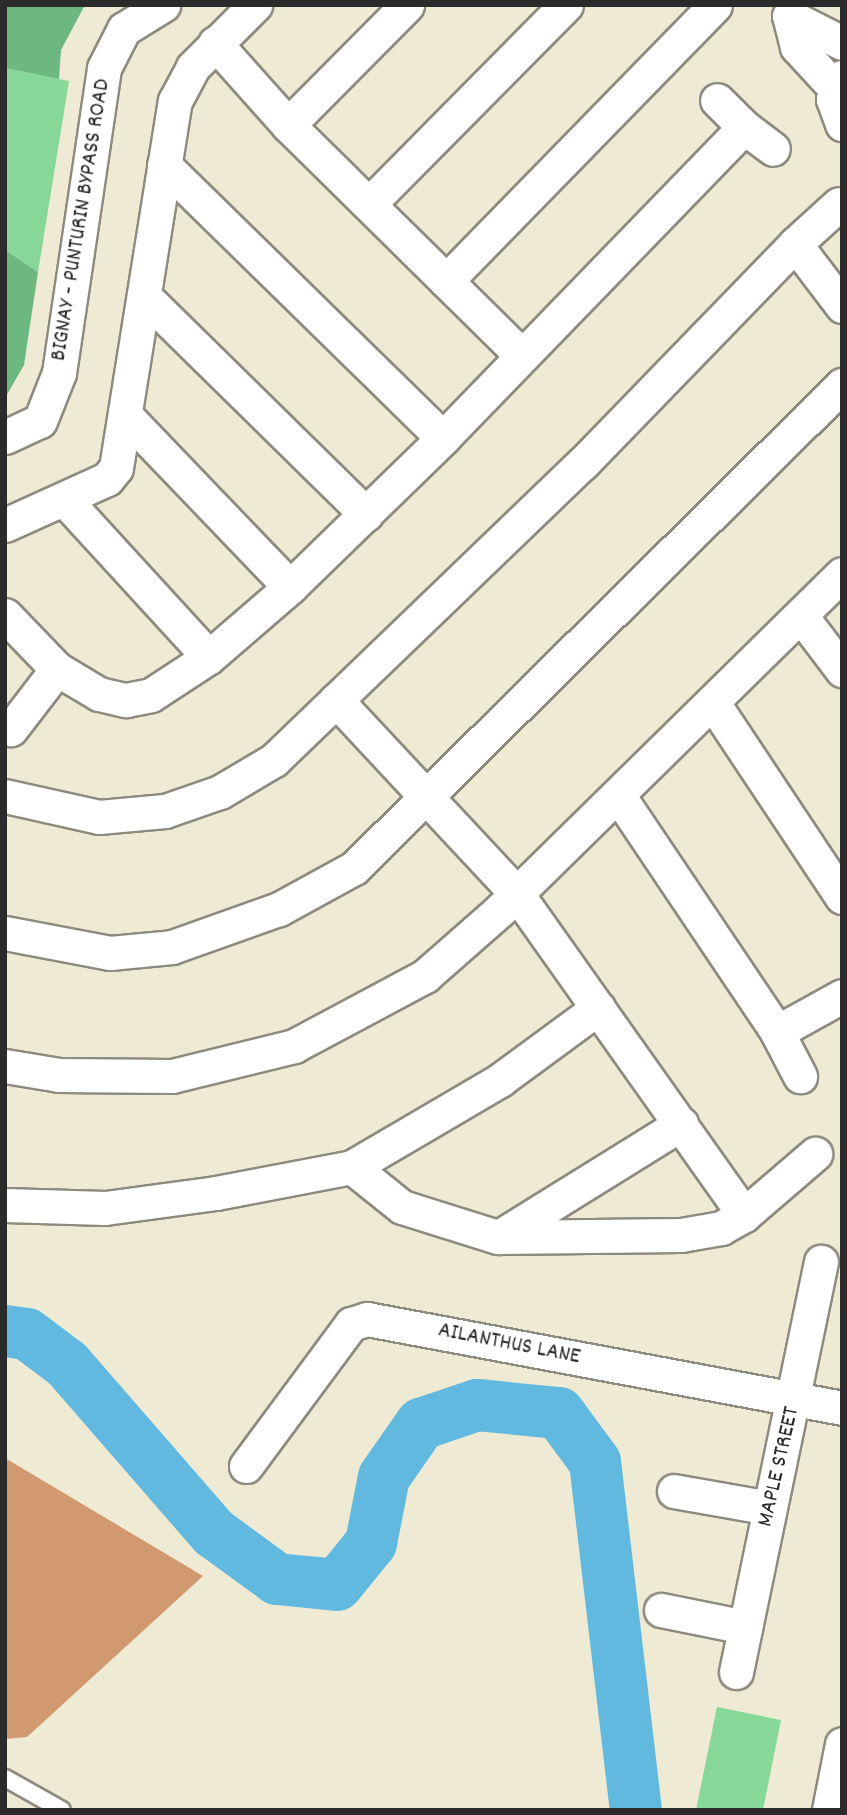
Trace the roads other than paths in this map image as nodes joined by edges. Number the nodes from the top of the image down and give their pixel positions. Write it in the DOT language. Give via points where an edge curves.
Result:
graph roads {
  1 [pos="163,5"];
  2 [pos="254,5"];
  3 [pos="407,5"];
  4 [pos="566,5"];
  5 [pos="715,5"];
  6 [pos="783,10"];
  7 [pos="215,43"];
  8 [pos="842,43"];
  9 [pos="838,83"];
  10 [pos="717,100"];
  11 [pos="842,124"];
  12 [pos="288,125"];
  13 [pos="744,127"];
  14 [pos="773,149"];
  15 [pos="164,166"];
  16 [pos="369,204"];
  17 [pos="839,204"];
  18 [pos="795,244"];
  19 [pos="446,281"];
  20 [pos="145,297"];
  21 [pos="842,306"];
  22 [pos="520,354"];
  23 [pos="842,385"];
  24 [pos="125,415"];
  25 [pos="5,437"];
  26 [pos="443,438"];
  27 [pos="65,500"];
  28 [pos="366,514"];
  29 [pos="5,525"];
  30 [pos="842,574"];
  31 [pos="290,587"];
  32 [pos="5,615"];
  33 [pos="801,616"];
  34 [pos="209,657"];
  35 [pos="57,669"];
  36 [pos="842,670"];
  37 [pos="336,700"];
  38 [pos="713,703"];
  39 [pos="11,729"];
  40 [pos="428,794"];
  41 [pos="618,795"];
  42 [pos="5,796"];
  43 [pos="517,894"];
  44 [pos="842,897"];
  45 [pos="5,933"];
  46 [pos="842,996"];
  47 [pos="598,1008"];
  48 [pos="777,1032"];
  49 [pos="5,1066"];
  50 [pos="800,1076"];
  51 [pos="681,1124"];
  52 [pos="815,1154"];
  53 [pos="352,1167"];
  54 [pos="5,1205"];
  55 [pos="744,1215"];
  56 [pos="498,1237"];
  57 [pos="821,1262"];
  58 [pos="795,1399"];
  59 [pos="842,1408"];
  60 [pos="246,1466"];
  61 [pos="674,1491"];
  62 [pos="770,1508"];
  63 [pos="661,1610"];
  64 [pos="745,1627"];
  65 [pos="736,1672"];
  66 [pos="842,1744"];
  67 [pos="5,1777"];
  68 [pos="62,1810"];
  69 [pos="829,1810"];
  1 -- 25 [label="street, BIGNAY - PUNTURIN BYPASS ROAD" via="124,29 104,68 59,373 40,421"];
  2 -- 7 [label="street"];
  3 -- 12 [label="street"];
  4 -- 16 [label="street"];
  5 -- 19 [label="street"];
  6 -- 8 [label="street"];
  6 -- 9 [label="street" via="797,47"];
  7 -- 12 [label="street"];
  7 -- 15 [label="street" via="193,67 176,101"];
  9 -- 11 [label="street" via="834,109"];
  10 -- 13 [label="street"];
  12 -- 16 [label="street"];
  13 -- 14 [label="street"];
  13 -- 22 [label="street"];
  15 -- 20 [label="street"];
  15 -- 26 [label="street"];
  16 -- 19 [label="street"];
  17 -- 18 [label="street"];
  18 -- 21 [label="street"];
  18 -- 37 [label="street" via="582,464"];
  19 -- 22 [label="street"];
  20 -- 24 [label="street"];
  20 -- 28 [label="street"];
  22 -- 26 [label="street"];
  23 -- 40 [label="street"];
  24 -- 27 [label="street" via="116,468 107,479"];
  24 -- 31 [label="street"];
  26 -- 28 [label="street"];
  27 -- 29 [label="street"];
  27 -- 34 [label="street"];
  28 -- 31 [label="street"];
  30 -- 33 [label="street"];
  31 -- 34 [label="street"];
  32 -- 35 [label="street"];
  33 -- 36 [label="street"];
  33 -- 38 [label="street"];
  34 -- 35 [label="street" via="151,695 126,700 99,694"];
  35 -- 39 [label="street"];
  37 -- 40 [label="street"];
  37 -- 42 [label="street" via="274,760 220,792 165,811 99,817"];
  38 -- 41 [label="street"];
  38 -- 44 [label="street"];
  40 -- 43 [label="street"];
  40 -- 45 [label="street" via="354,868 279,909 172,947 110,953"];
  41 -- 43 [label="street"];
  41 -- 48 [label="street"];
  43 -- 47 [label="street"];
  43 -- 49 [label="street" via="425,976 294,1046 172,1076 59,1075"];
  46 -- 48 [label="street"];
  47 -- 51 [label="street"];
  47 -- 53 [label="street" via="500,1080"];
  48 -- 50 [label="street"];
  51 -- 55 [label="street"];
  51 -- 56 [label="street"];
  52 -- 55 [label="street"];
  53 -- 54 [label="street" via="104,1208"];
  53 -- 56 [label="street" via="402,1207"];
  55 -- 56 [label="street" via="721,1228 681,1235"];
  57 -- 58 [label="street, MAPLE STREET"];
  58 -- 59 [label="street, AILANTHUS LANE"];
  58 -- 60 [label="street, AILANTHUS LANE" via="367,1319 351,1324"];
  58 -- 62 [label="street, MAPLE STREET"];
  61 -- 62 [label="street"];
  62 -- 64 [label="street, MAPLE STREET"];
  63 -- 64 [label="street"];
  64 -- 65 [label="street, MAPLE STREET"];
  66 -- 69 [label="street"];
  67 -- 68 [label="lane"];
}
